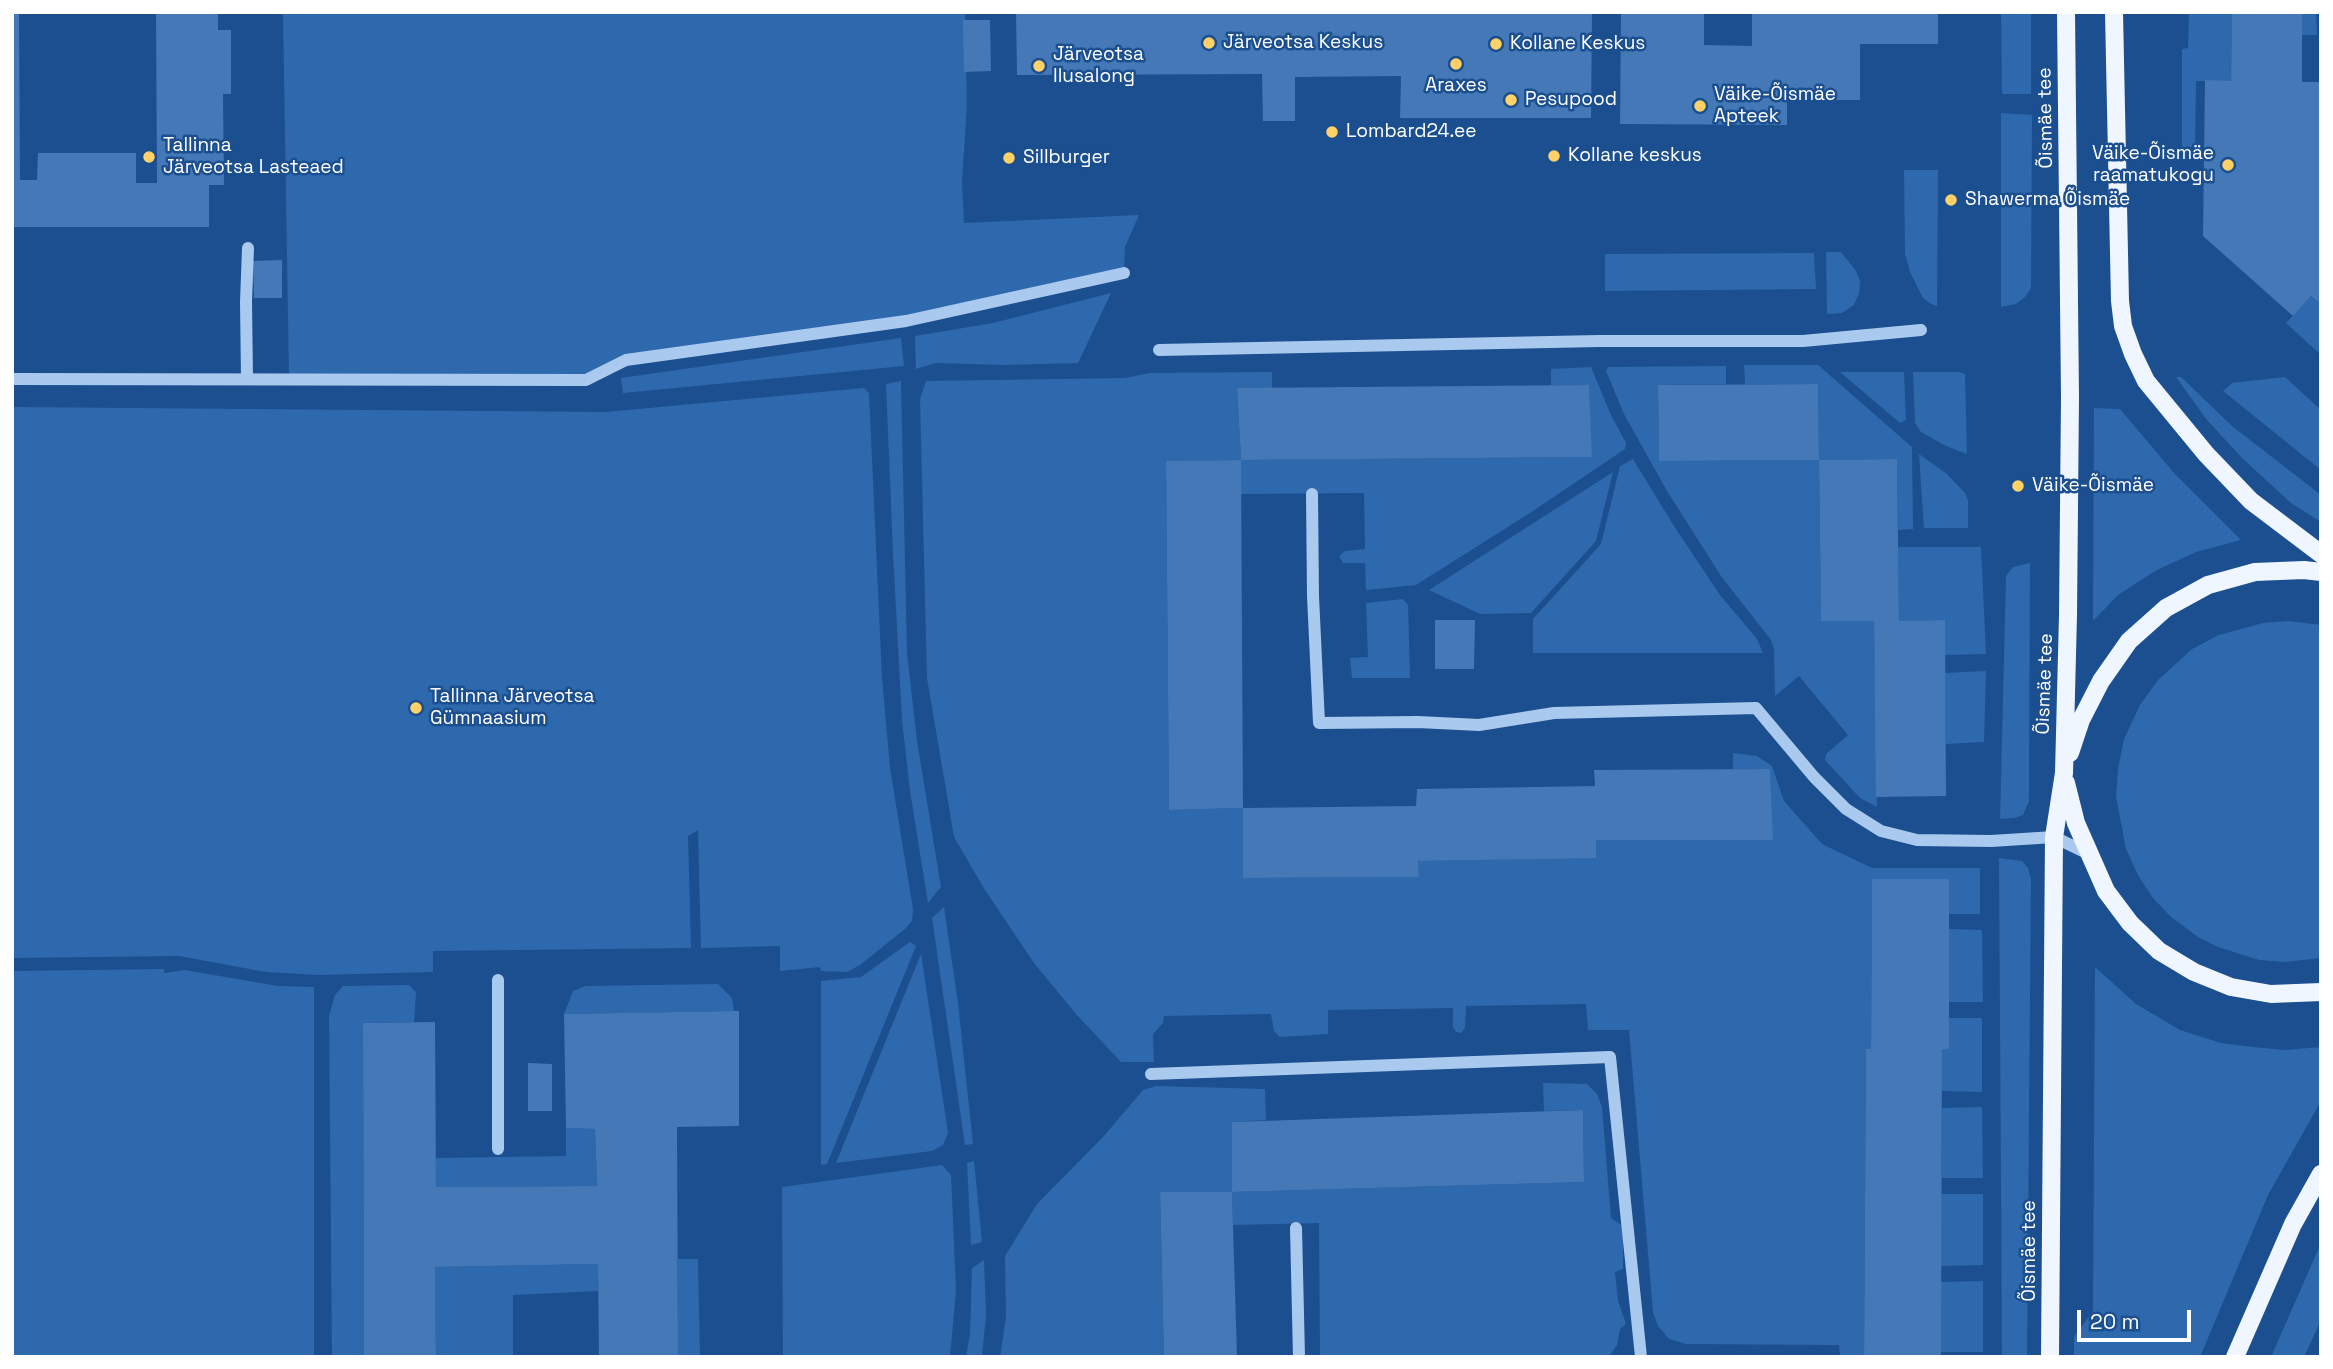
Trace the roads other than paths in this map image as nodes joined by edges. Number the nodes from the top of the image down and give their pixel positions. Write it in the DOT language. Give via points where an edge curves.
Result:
graph roads {
  1 [pos="2066,12"];
  2 [pos="2114,12"];
  3 [pos="248,248"];
  4 [pos="1124,273"];
  5 [pos="1921,330"];
  6 [pos="1159,350"];
  7 [pos="12,379"];
  8 [pos="247,379"];
  9 [pos="1312,494"];
  10 [pos="2321,554"];
  11 [pos="2321,572"];
  12 [pos="2064,773"];
  13 [pos="2054,837"];
  14 [pos="2089,854"];
  15 [pos="498,980"];
  16 [pos="2321,992"];
  17 [pos="1151,1074"];
  18 [pos="498,1149"];
  19 [pos="2321,1174"];
  20 [pos="1296,1228"];
  21 [pos="1299,1357"];
  22 [pos="1641,1357"];
  23 [pos="2050,1357"];
  24 [pos="2235,1357"];
  1 -- 12 [label="main road, Õismäe tee" via="2070,397"];
  2 -- 10 [label="main road" via="2120,301 2133,354 2146,381 2206,454 2251,501"];
  3 -- 8 [label="street"];
  4 -- 8 [label="street" via="906,321 626,360 586,380"];
  5 -- 6 [label="street" via="1803,341"];
  7 -- 8 [label="street"];
  9 -- 13 [label="street" via="1319,723 1479,725 1554,713 1756,708 1846,809 1881,831 1917,840"];
  11 -- 12 [label="main road" via="2255,572 2208,585 2166,608 2129,641 2101,681 2081,720"];
  12 -- 13 [label="main road, Õismäe tee"];
  12 -- 14 [label="main road"];
  13 -- 14 [label="street"];
  13 -- 23 [label="main road, Õismäe tee"];
  14 -- 16 [label="main road" via="2106,891 2130,923 2159,951 2194,972 2231,987 2271,994"];
  15 -- 18 [label="street"];
  17 -- 22 [label="street" via="1610,1057"];
  19 -- 24 [label="main road" via="2293,1224"];
  20 -- 21 [label="street"];
}
